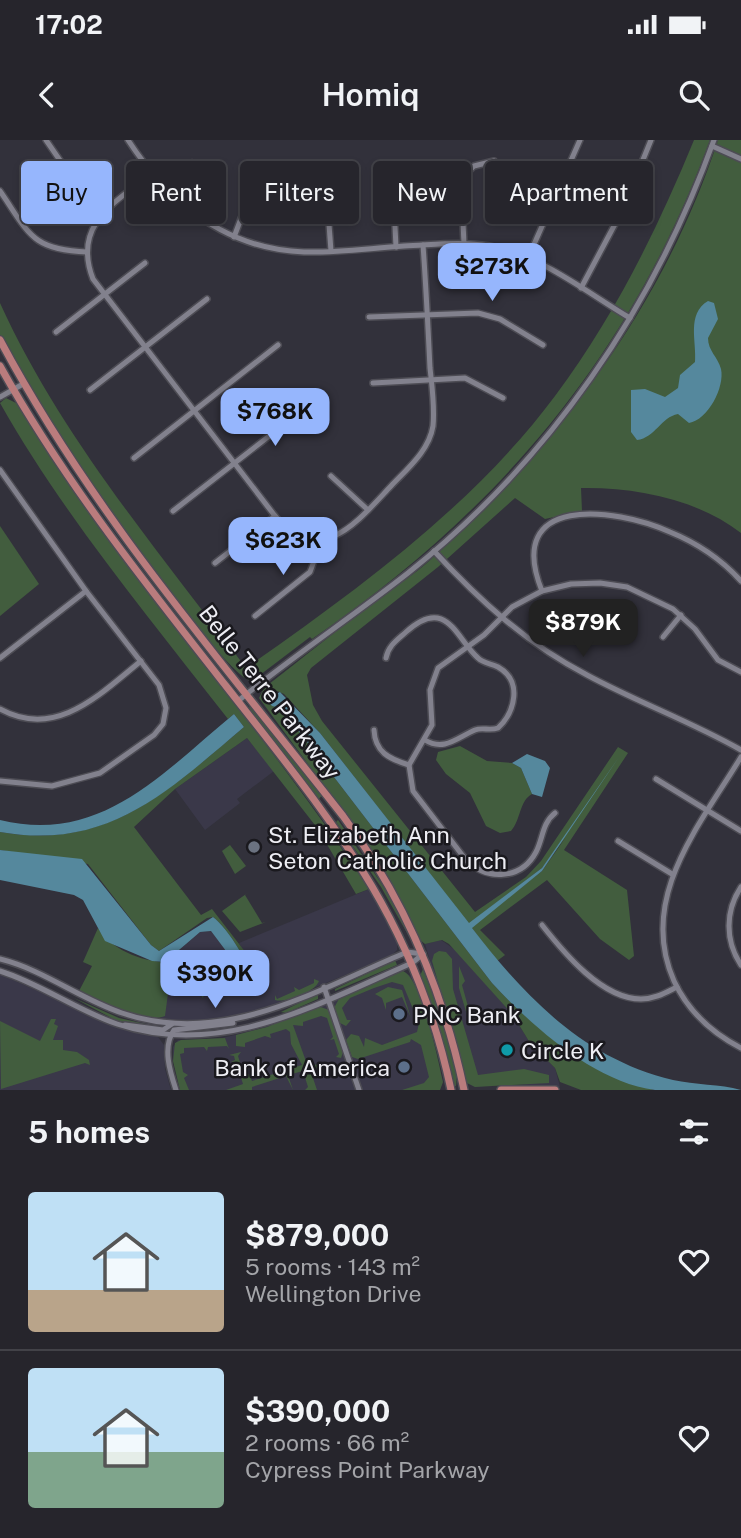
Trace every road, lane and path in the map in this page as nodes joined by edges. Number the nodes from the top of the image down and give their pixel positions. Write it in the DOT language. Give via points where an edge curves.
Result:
graph roads {
  1 [pos="46,140"];
  2 [pos="128,140"];
  3 [pos="580,140"];
  4 [pos="652,140"];
  5 [pos="713,143"];
  6 [pos="741,159"];
  7 [pos="60,161"];
  8 [pos="142,161"];
  9 [pos="485,164"];
  10 [pos="0,191"];
  11 [pos="126,194"];
  12 [pos="112,205"];
  13 [pos="240,221"];
  14 [pos="96,224"];
  15 [pos="210,224"];
  16 [pos="329,224"];
  17 [pos="396,224"];
  18 [pos="234,237"];
  19 [pos="464,244"];
  20 [pos="423,245"];
  21 [pos="397,247"];
  22 [pos="331,251"];
  23 [pos="87,252"];
  24 [pos="528,258"];
  25 [pos="145,263"];
  26 [pos="581,288"];
  27 [pos="103,296"];
  28 [pos="207,299"];
  29 [pos="427,313"];
  30 [pos="369,317"];
  31 [pos="630,318"];
  32 [pos="56,332"];
  33 [pos="0,340"];
  34 [pos="278,345"];
  35 [pos="544,345"];
  36 [pos="145,348"];
  37 [pos="0,366"];
  38 [pos="431,380"];
  39 [pos="373,383"];
  40 [pos="23,384"];
  41 [pos="13,390"];
  42 [pos="90,390"];
  43 [pos="0,397"];
  44 [pos="503,398"];
  45 [pos="194,411"];
  46 [pos="300,412"];
  47 [pos="134,458"];
  48 [pos="234,464"];
  49 [pos="1,474"];
  50 [pos="331,476"];
  51 [pos="368,510"];
  52 [pos="173,511"];
  53 [pos="275,516"];
  54 [pos="316,540"];
  55 [pos="434,551"];
  56 [pos="215,563"];
  57 [pos="741,581"];
  58 [pos="542,591"];
  59 [pos="86,592"];
  60 [pos="681,615"];
  61 [pos="255,616"];
  62 [pos="501,618"];
  63 [pos="663,637"];
  64 [pos="469,646"];
  65 [pos="0,658"];
  66 [pos="386,658"];
  67 [pos="141,661"];
  68 [pos="741,673"];
  69 [pos="247,694"];
  70 [pos="238,701"];
  71 [pos="0,709"];
  72 [pos="374,730"];
  73 [pos="425,740"];
  74 [pos="741,750"];
  75 [pos="741,757"];
  76 [pos="409,765"];
  77 [pos="656,779"];
  78 [pos="0,781"];
  79 [pos="709,810"];
  80 [pos="555,813"];
  81 [pos="741,831"];
  82 [pos="618,841"];
  83 [pos="672,874"];
  84 [pos="741,887"];
  85 [pos="542,925"];
  86 [pos="407,952"];
  87 [pos="423,954"];
  88 [pos="0,959"];
  89 [pos="412,963"];
  90 [pos="741,965"];
  91 [pos="0,971"];
  92 [pos="324,987"];
  93 [pos="677,987"];
  94 [pos="328,998"];
  95 [pos="240,1019"];
  96 [pos="172,1024"];
  97 [pos="122,1025"];
  98 [pos="170,1036"];
  99 [pos="741,1048"];
  100 [pos="176,1090"];
  101 [pos="359,1090"];
  102 [pos="451,1090"];
  103 [pos="464,1090"];
  104 [pos="501,1090"];
  105 [pos="555,1090"];
  1 -- 7 [label="street"];
  2 -- 8 [label="street"];
  3 -- 24 [label="street"];
  4 -- 26 [label="street" via="623,209"];
  5 -- 6 [label="street"];
  5 -- 31 [label="street" via="679,228"];
  9 -- 19 [label="street" via="474,166 461,179"];
  10 -- 23 [label="street" via="39,242 57,250"];
  11 -- 12 [label="street"];
  13 -- 18 [label="street"];
  14 -- 23 [label="street"];
  15 -- 18 [label="street"];
  16 -- 22 [label="street"];
  17 -- 21 [label="street"];
  18 -- 22 [label="street" via="285,251"];
  19 -- 20 [label="street"];
  19 -- 24 [label="street"];
  20 -- 21 [label="street"];
  20 -- 29 [label="street"];
  21 -- 22 [label="street"];
  23 -- 27 [label="street" via="93,279"];
  24 -- 26 [label="street"];
  25 -- 27 [label="street"];
  26 -- 31 [label="street"];
  27 -- 32 [label="street"];
  27 -- 36 [label="street"];
  28 -- 36 [label="street"];
  29 -- 30 [label="street"];
  29 -- 35 [label="street" via="488,315"];
  29 -- 38 [label="street"];
  31 -- 55 [label="street" via="548,435 494,495"];
  33 -- 40 [label="main road, Belle Terre Parkway"];
  34 -- 45 [label="street"];
  36 -- 42 [label="street"];
  36 -- 45 [label="street"];
  37 -- 41 [label="main road, Belle Terre Parkway"];
  38 -- 39 [label="street"];
  38 -- 44 [label="street" via="469,379"];
  38 -- 51 [label="street" via="433,423 428,442"];
  40 -- 41 [label="street"];
  40 -- 69 [label="main road, Belle Terre Parkway" via="97,500"];
  41 -- 43 [label="street"];
  41 -- 70 [label="main road, Belle Terre Parkway" via="92,512"];
  45 -- 47 [label="street"];
  45 -- 48 [label="street"];
  46 -- 48 [label="street"];
  48 -- 52 [label="street"];
  48 -- 53 [label="street"];
  49 -- 59 [label="street"];
  50 -- 51 [label="street"];
  51 -- 54 [label="street" via="345,532"];
  53 -- 54 [label="street" via="292,532"];
  53 -- 56 [label="street"];
  54 -- 61 [label="street" via="310,572"];
  55 -- 62 [label="street"];
  55 -- 69 [label="street"];
  57 -- 58 [label="street" via="715,557 663,529 620,518 579,516 551,522 534,541 532,563"];
  58 -- 60 [label="street" via="576,583 609,583 649,595"];
  58 -- 62 [label="street"];
  59 -- 65 [label="street"];
  59 -- 67 [label="street"];
  60 -- 63 [label="street"];
  60 -- 68 [label="street" via="718,660"];
  62 -- 64 [label="street"];
  62 -- 74 [label="street" via="586,675"];
  64 -- 66 [label="street" via="453,625 430,620 410,628 390,647"];
  64 -- 73 [label="street" via="444,660 435,672 430,695 433,720"];
  64 -- 73 [label="street" via="481,661 507,675 514,691 512,710 494,729 477,729 443,744"];
  67 -- 71 [label="street" via="65,716 33,719"];
  67 -- 78 [label="street" via="166,703 163,724 150,739 115,765 81,780 42,786"];
  69 -- 70 [label="street"];
  69 -- 87 [label="main road, Belle Terre Parkway" via="365,848"];
  70 -- 86 [label="main road, Belle Terre Parkway" via="344,839 377,891"];
  72 -- 76 [label="street" via="382,752"];
  73 -- 76 [label="street"];
  75 -- 79 [label="street"];
  76 -- 80 [label="street" via="409,781 417,796 466,860 486,873 508,874 527,864"];
  77 -- 79 [label="street"];
  79 -- 81 [label="street"];
  79 -- 83 [label="street"];
  82 -- 83 [label="street"];
  83 -- 93 [label="street" via="662,933"];
  84 -- 90 [label="street" via="731,905 728,927"];
  85 -- 93 [label="street" via="580,966 620,995 646,999"];
  86 -- 87 [label="street"];
  86 -- 89 [label="main road, Belle Terre Parkway"];
  86 -- 92 [label="street"];
  87 -- 89 [label="street"];
  87 -- 103 [label="main road, Belle Terre Parkway" via="448,1024"];
  88 -- 96 [label="street" via="118,1012"];
  89 -- 94 [label="street"];
  89 -- 102 [label="main road, Belle Terre Parkway"];
  91 -- 97 [label="street"];
  92 -- 94 [label="street"];
  92 -- 95 [label="street"];
  93 -- 99 [label="street" via="701,1021"];
  94 -- 98 [label="street" via="246,1030"];
  94 -- 101 [label="street"];
  95 -- 96 [label="street"];
  95 -- 98 [label="street" via="227,1026 180,1029"];
  96 -- 97 [label="street" via="163,1030"];
  97 -- 98 [label="street"];
  98 -- 100 [label="street" via="169,1065"];
  104 -- 105 [label="main road"];
}
